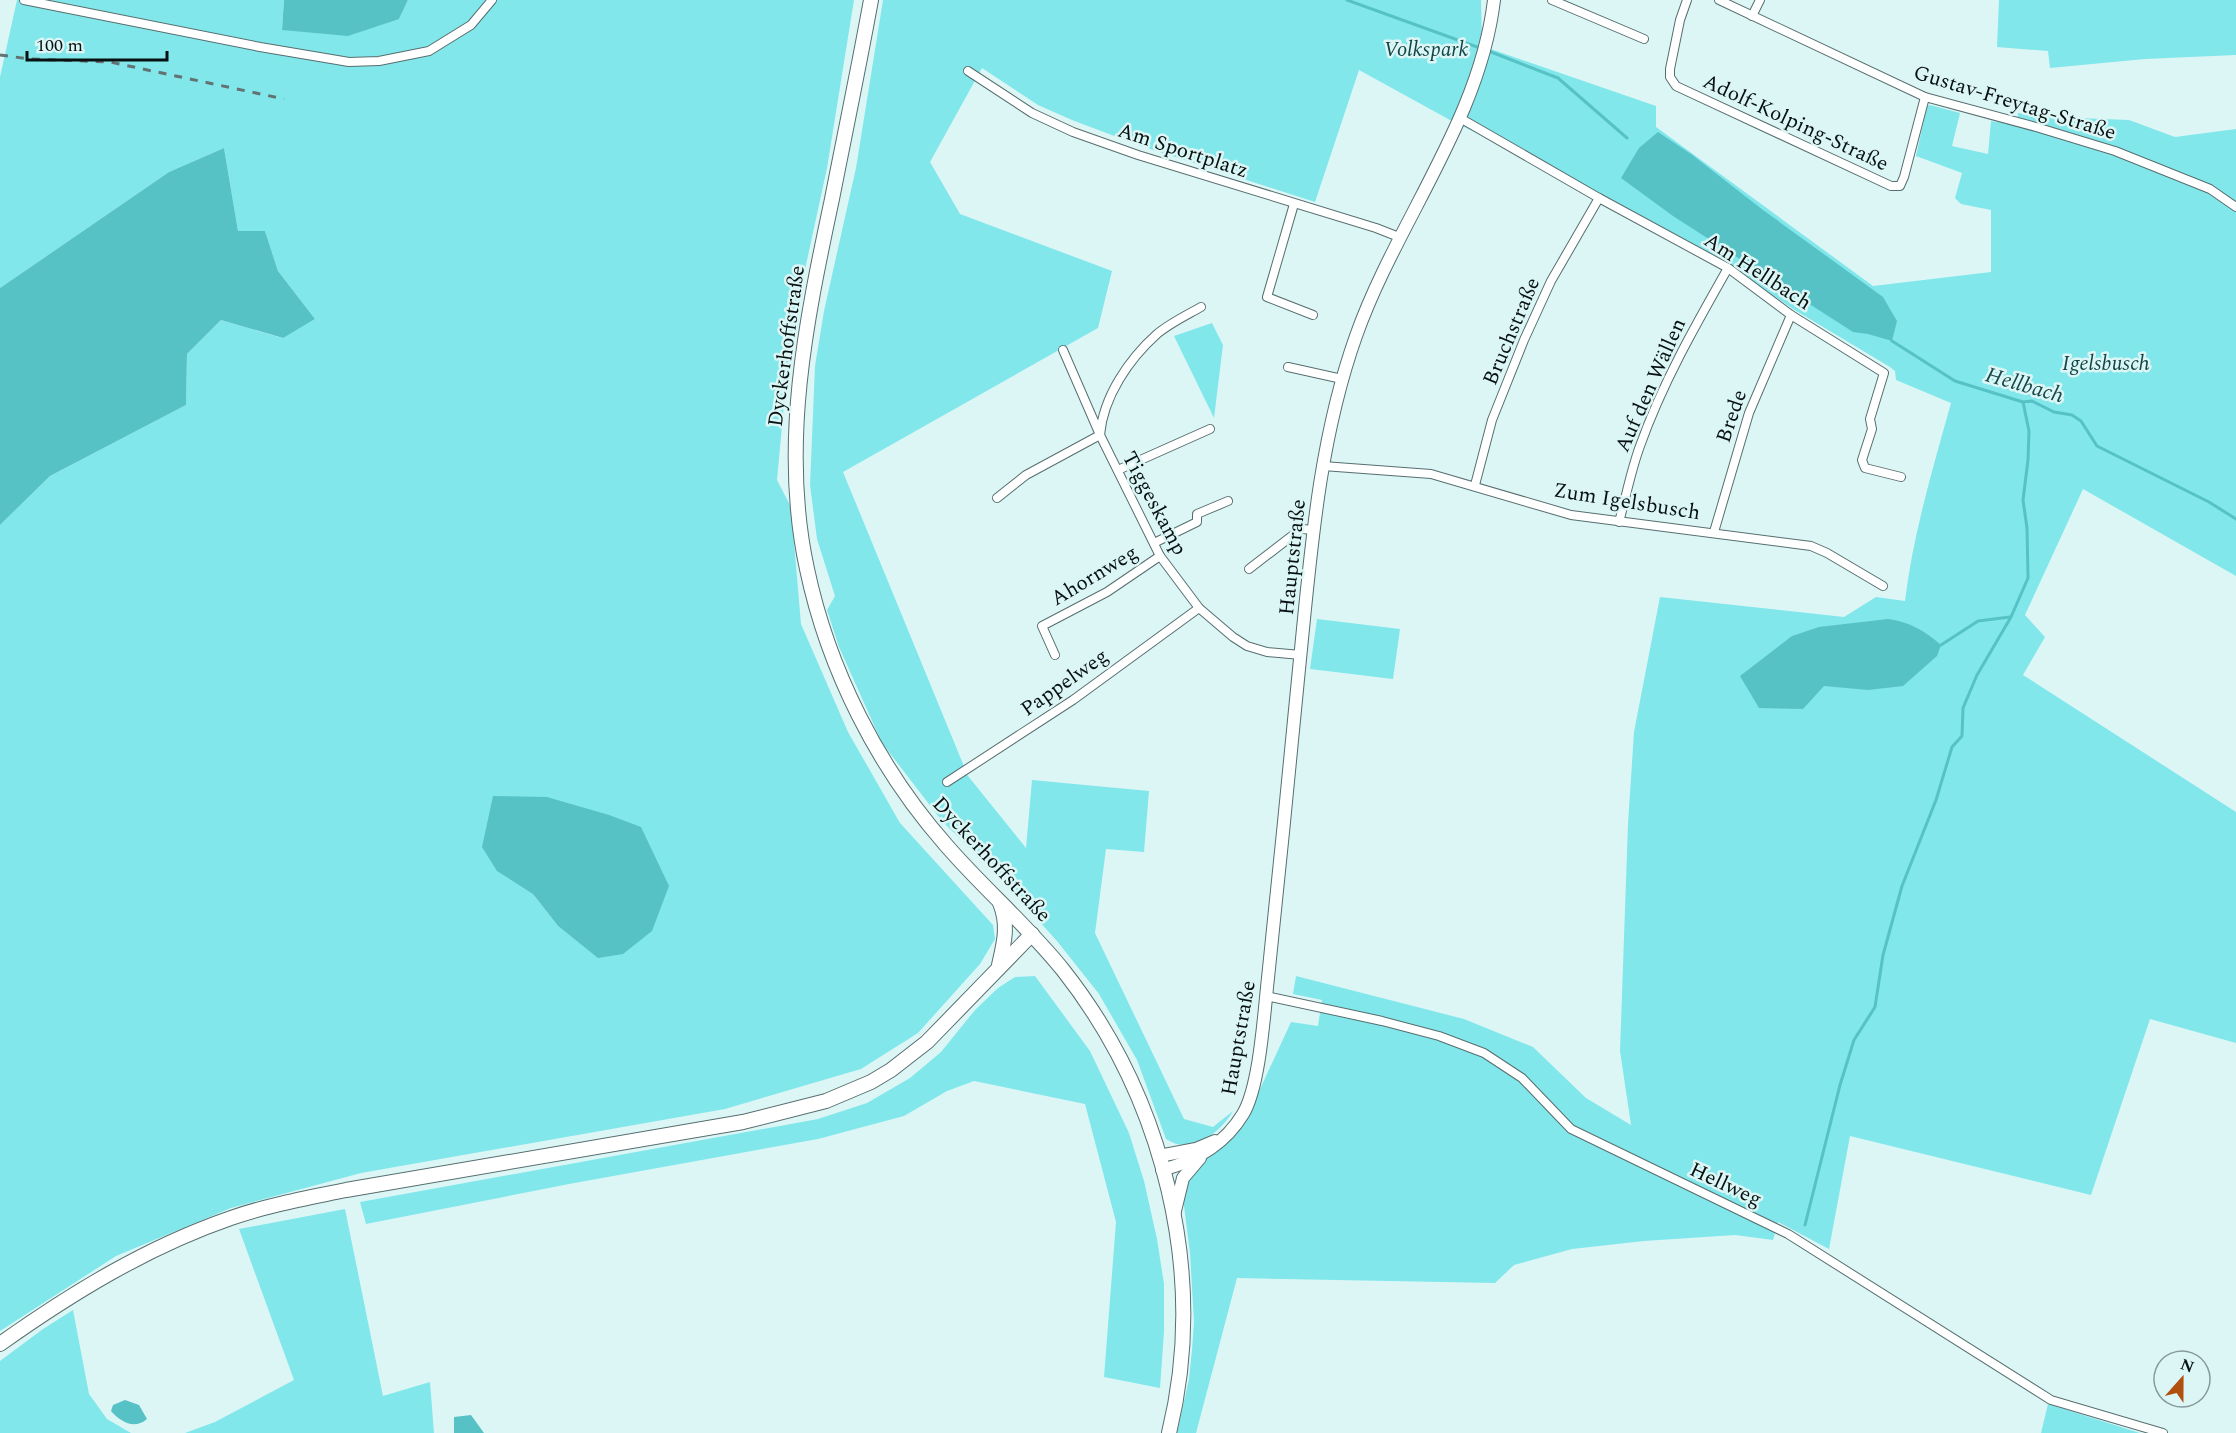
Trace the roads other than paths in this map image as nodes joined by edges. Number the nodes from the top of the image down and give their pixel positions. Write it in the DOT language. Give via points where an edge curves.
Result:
graph roads {
  1 [pos="24,0"];
  2 [pos="492,0"];
  3 [pos="871,0"];
  4 [pos="1494,0"];
  5 [pos="1552,0"];
  6 [pos="1687,0"];
  7 [pos="1719,0"];
  8 [pos="1760,0"];
  9 [pos="1752,16"];
  10 [pos="1644,39"];
  11 [pos="968,70"];
  12 [pos="1924,97"];
  13 [pos="1460,118"];
  14 [pos="1599,198"];
  15 [pos="1294,204"];
  16 [pos="2236,207"];
  17 [pos="1399,237"];
  18 [pos="1728,268"];
  19 [pos="1202,307"];
  20 [pos="1313,315"];
  21 [pos="1791,315"];
  22 [pos="1063,350"];
  23 [pos="1288,367"];
  24 [pos="1342,379"];
  25 [pos="1210,429"];
  26 [pos="1100,435"];
  27 [pos="1323,466"];
  28 [pos="1118,470"];
  29 [pos="1901,477"];
  30 [pos="1475,486"];
  31 [pos="997,498"];
  32 [pos="1228,501"];
  33 [pos="1619,522"];
  34 [pos="1314,530"];
  35 [pos="1714,532"];
  36 [pos="1154,543"];
  37 [pos="1160,556"];
  38 [pos="1248,570"];
  39 [pos="1883,586"];
  40 [pos="1199,608"];
  41 [pos="1055,655"];
  42 [pos="1301,655"];
  43 [pos="946,782"];
  44 [pos="998,898"];
  45 [pos="1032,933"];
  46 [pos="999,965"];
  47 [pos="1266,996"];
  48 [pos="1222,1138"];
  49 [pos="1203,1155"];
  50 [pos="1161,1163"];
  51 [pos="1174,1215"];
  52 [pos="0,1344"];
  53 [pos="1169,1433"];
  54 [pos="2163,1433"];
  1 -- 2 [label="street" via="349,62 379,61 429,51 471,25"];
  3 -- 44 [label="main road, Dyckerhoffstraße" via="801,365 795,424 798,513 807,570 822,625 843,682 874,743 922,816"];
  4 -- 13 [label="street, Hauptstraße" via="1486,46"];
  5 -- 10 [label="street"];
  6 -- 12 [label="street, Adolf-Kolping-Straße" via="1670,69 1676,86 1891,186 1900,186 1904,177"];
  7 -- 9 [label="street, Gustav-Freytag-Straße"];
  8 -- 9 [label="street"];
  9 -- 12 [label="street, Gustav-Freytag-Straße"];
  11 -- 15 [label="street, Am Sportplatz" via="1032,113 1073,132"];
  12 -- 16 [label="street, Gustav-Freytag-Straße" via="2115,151 2210,189"];
  13 -- 14 [label="street, Am Hellbach"];
  13 -- 17 [label="street, Hauptstraße"];
  14 -- 18 [label="street, Am Hellbach"];
  14 -- 30 [label="street, Bruchstraße" via="1551,281 1524,340 1492,420"];
  15 -- 17 [label="street, Am Sportplatz"];
  15 -- 20 [label="street" via="1267,297"];
  17 -- 24 [label="street, Hauptstraße" via="1371,296"];
  18 -- 21 [label="street, Am Hellbach"];
  18 -- 33 [label="street, Auf den Wällen" via="1686,342 1639,447"];
  19 -- 26 [label="street, Tiggeskamp" via="1158,333 1123,373 1108,400"];
  21 -- 29 [label="street, Am Hellbach" via="1884,373 1862,460 1865,468"];
  21 -- 35 [label="street, Brede" via="1749,413"];
  22 -- 26 [label="street, Tiggeskamp"];
  23 -- 24 [label="street"];
  24 -- 27 [label="street, Hauptstraße"];
  25 -- 28 [label="street"];
  26 -- 28 [label="street, Tiggeskamp"];
  26 -- 31 [label="street" via="1034,470"];
  27 -- 30 [label="street, Zum Igelsbusch" via="1431,474"];
  27 -- 34 [label="street, Hauptstraße"];
  28 -- 36 [label="street, Tiggeskamp"];
  30 -- 33 [label="street, Zum Igelsbusch" via="1571,515"];
  32 -- 36 [label="street, Ahornweg" via="1197,514 1197,522"];
  33 -- 35 [label="street, Zum Igelsbusch"];
  34 -- 38 [label="street" via="1301,529"];
  34 -- 42 [label="street, Hauptstraße"];
  35 -- 39 [label="street, Zum Igelsbusch" via="1811,546"];
  36 -- 37 [label="street, Tiggeskamp"];
  37 -- 40 [label="street, Tiggeskamp"];
  37 -- 41 [label="street, Ahornweg" via="1107,592 1042,627"];
  40 -- 42 [label="street, Tiggeskamp" via="1247,646"];
  40 -- 43 [label="street, Pappelweg" via="1073,700"];
  42 -- 47 [label="street, Hauptstraße"];
  44 -- 45 [label="main road, Dyckerhoffstraße"];
  44 -- 46 [label="main road" via="1006,922"];
  45 -- 46 [label="main road"];
  45 -- 50 [label="main road, Dyckerhoffstraße" via="1064,971 1122,1064"];
  46 -- 52 [label="main road" via="910,1056 871,1082 826,1101 743,1122 351,1189 232,1218 130,1261"];
  47 -- 48 [label="street, Hauptstraße" via="1253,1089 1244,1114"];
  47 -- 54 [label="street, Hellweg" via="1382,1021 1485,1053 1522,1078 1571,1129 1788,1234 2051,1400"];
  48 -- 49 [label="street, Hauptstraße"];
  48 -- 50 [label="street, Hauptstraße"];
  49 -- 50 [label="street, Hauptstraße"];
  49 -- 51 [label="street" via="1183,1178"];
  50 -- 51 [label="main road, Dyckerhoffstraße"];
  51 -- 53 [label="main road, Dyckerhoffstraße" via="1181,1253 1184,1321"];
}
